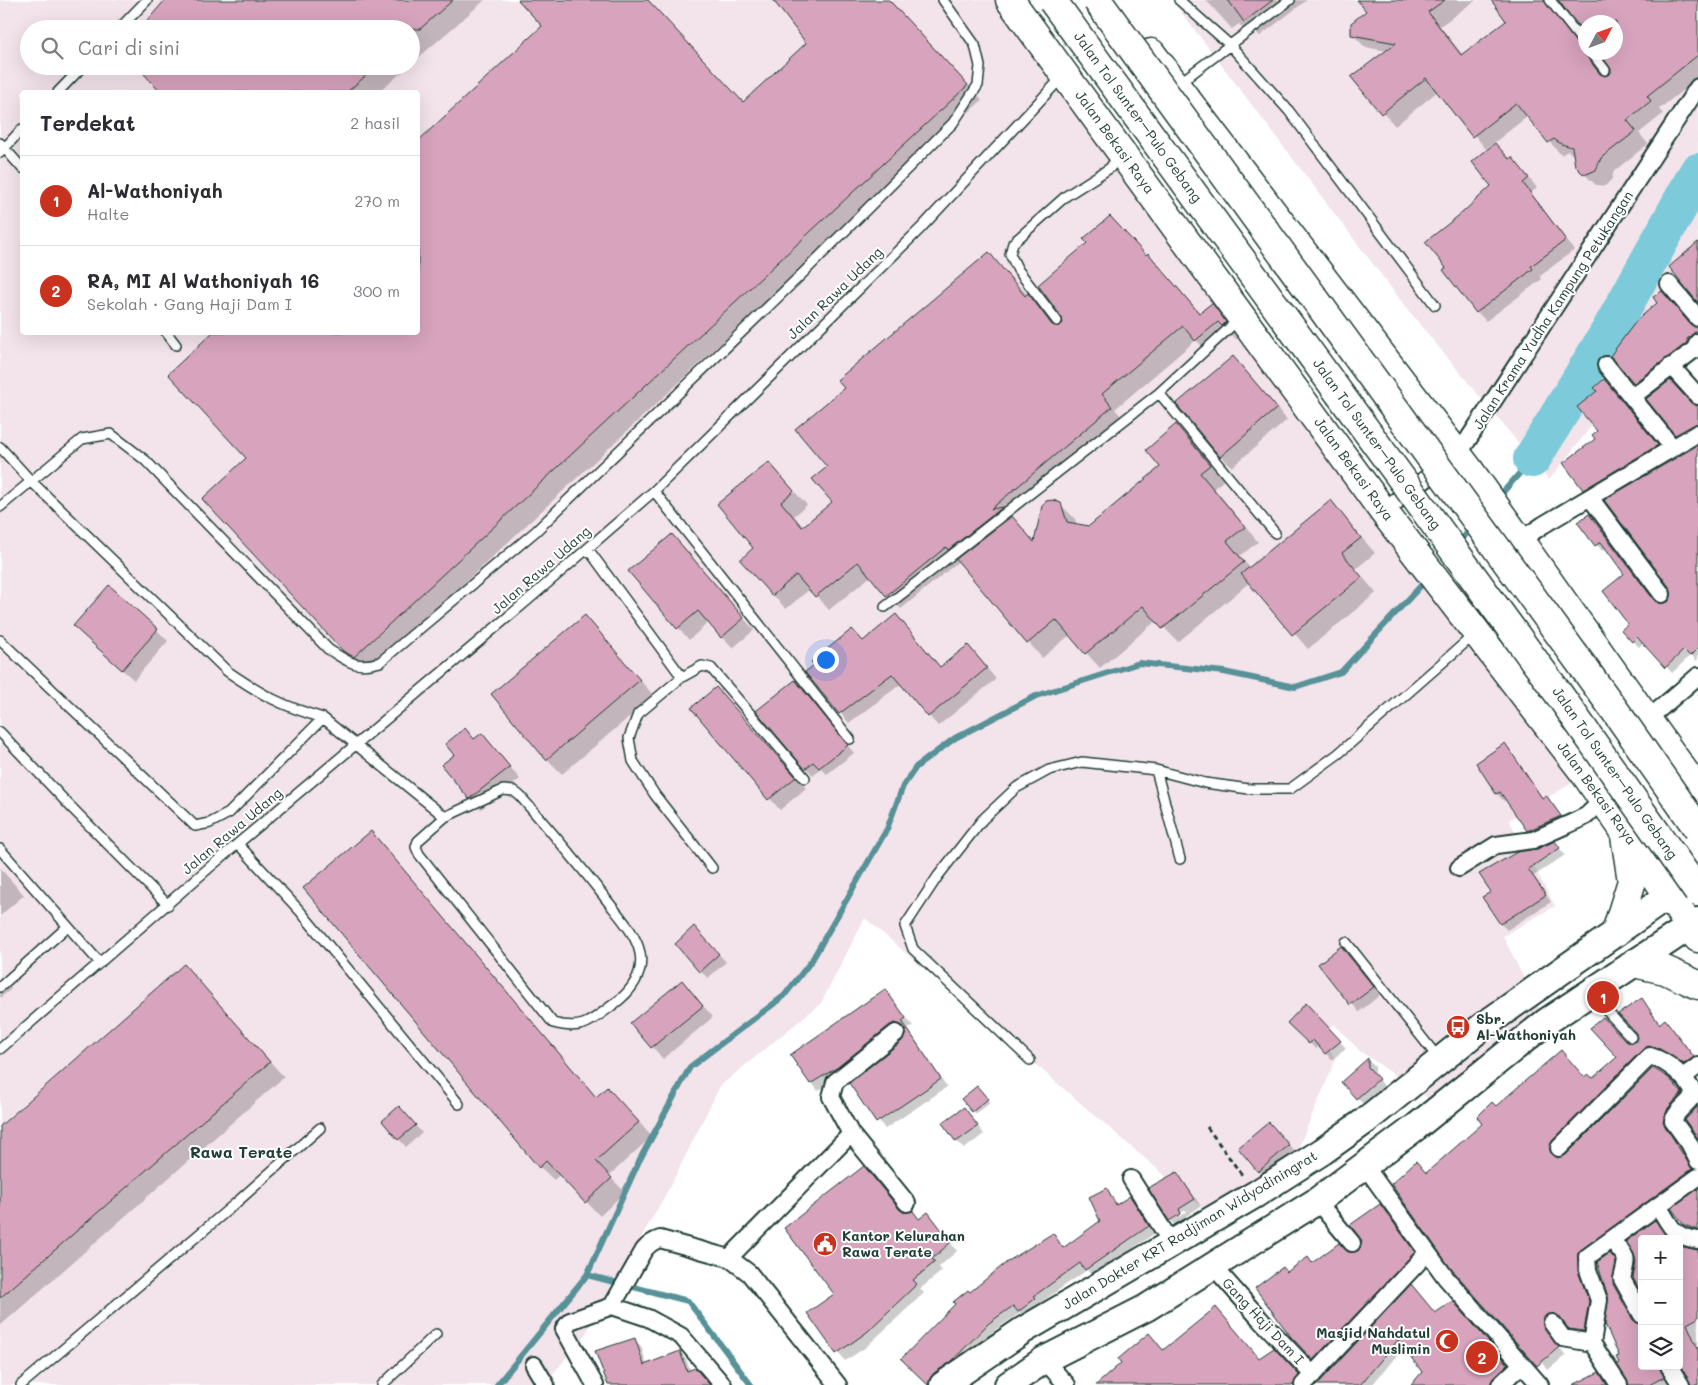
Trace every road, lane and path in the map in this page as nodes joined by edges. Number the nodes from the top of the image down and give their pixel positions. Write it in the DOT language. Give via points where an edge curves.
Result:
graph roads {
  1 [pos="147,0"];
  2 [pos="943,0"];
  3 [pos="1010,0"];
  4 [pos="1052,0"];
  5 [pos="1097,0"];
  6 [pos="1111,0"];
  7 [pos="1180,0"];
  8 [pos="1290,0"];
  9 [pos="1550,0"];
  10 [pos="128,20"];
  11 [pos="1578,36"];
  12 [pos="1230,45"];
  13 [pos="1597,60"];
  14 [pos="1605,70"];
  15 [pos="1065,74"];
  16 [pos="74,75"];
  17 [pos="1176,86"];
  18 [pos="1698,87"];
  19 [pos="60,90"];
  20 [pos="20,131"];
  21 [pos="2,148"];
  22 [pos="1121,152"];
  23 [pos="20,166"];
  24 [pos="1669,284"];
  25 [pos="1435,305"];
  26 [pos="1243,316"];
  27 [pos="1698,318"];
  28 [pos="1057,320"];
  29 [pos="168,335"];
  30 [pos="1698,342"];
  31 [pos="176,345"];
  32 [pos="1606,365"];
  33 [pos="1671,366"];
  34 [pos="1159,393"];
  35 [pos="1698,396"];
  36 [pos="1632,397"];
  37 [pos="1698,434"];
  38 [pos="0,447"];
  39 [pos="1673,448"];
  40 [pos="1464,463"];
  41 [pos="30,480"];
  42 [pos="654,491"];
  43 [pos="1590,499"];
  44 [pos="0,507"];
  45 [pos="1389,519"];
  46 [pos="1275,533"];
  47 [pos="1518,535"];
  48 [pos="588,549"];
  49 [pos="1662,594"];
  50 [pos="885,607"];
  51 [pos="1477,632"];
  52 [pos="0,640"];
  53 [pos="1615,674"];
  54 [pos="1698,676"];
  55 [pos="682,677"];
  56 [pos="323,718"];
  57 [pos="1648,719"];
  58 [pos="0,732"];
  59 [pos="850,739"];
  60 [pos="358,745"];
  61 [pos="1156,770"];
  62 [pos="805,778"];
  63 [pos="1698,791"];
  64 [pos="1606,804"];
  65 [pos="1698,813"];
  66 [pos="444,817"];
  67 [pos="1698,830"];
  68 [pos="238,844"];
  69 [pos="0,848"];
  70 [pos="1180,859"];
  71 [pos="712,868"];
  72 [pos="1459,868"];
  73 [pos="1698,875"];
  74 [pos="1698,892"];
  75 [pos="1670,895"];
  76 [pos="168,905"];
  77 [pos="67,927"];
  78 [pos="1696,928"];
  79 [pos="1616,932"];
  80 [pos="1346,942"];
  81 [pos="100,963"];
  82 [pos="1634,963"];
  83 [pos="1698,986"];
  84 [pos="0,987"];
  85 [pos="1590,992"];
  86 [pos="1483,1026"];
  87 [pos="896,1033"];
  88 [pos="1630,1036"];
  89 [pos="0,1049"];
  90 [pos="1504,1055"];
  91 [pos="1030,1060"];
  92 [pos="1439,1060"];
  93 [pos="1698,1066"];
  94 [pos="1682,1077"];
  95 [pos="459,1104"];
  96 [pos="1207,1126"];
  97 [pos="320,1128"];
  98 [pos="851,1134"];
  99 [pos="1559,1148"];
  100 [pos="1698,1161"];
  101 [pos="1364,1166"];
  102 [pos="1698,1177"];
  103 [pos="1131,1180"];
  104 [pos="1256,1194"];
  105 [pos="1317,1200"];
  106 [pos="907,1203"];
  107 [pos="1659,1207"];
  108 [pos="1612,1240"];
  109 [pos="1698,1240"];
  110 [pos="1171,1242"];
  111 [pos="1352,1243"];
  112 [pos="1427,1253"];
  113 [pos="729,1258"];
  114 [pos="1214,1267"];
  115 [pos="614,1300"];
  116 [pos="1638,1308"];
  117 [pos="1552,1324"];
  118 [pos="436,1334"];
  119 [pos="1592,1343"];
  120 [pos="1044,1360"];
  121 [pos="534,1365"];
  122 [pos="1521,1366"];
  123 [pos="1672,1370"];
  124 [pos="1308,1380"];
  125 [pos="21,1385"];
  126 [pos="382,1385"];
  127 [pos="546,1385"];
  128 [pos="595,1385"];
  129 [pos="723,1385"];
  130 [pos="838,1385"];
  131 [pos="944,1385"];
  132 [pos="1008,1385"];
  133 [pos="1067,1385"];
  134 [pos="1500,1385"];
  135 [pos="1540,1385"];
  136 [pos="1619,1385"];
  137 [pos="1681,1385"];
  1 -- 10 [label="lane"];
  2 -- 41 [label="lane" via="975,45 980,66 978,85 953,123 543,525 380,662 364,667 352,664 328,648 145,460 112,434 82,439"];
  3 -- 15 [label="highway, Jalan Bekasi Raya"];
  4 -- 74 [label="highway, Jalan Tol Sunter–Pulo Gebang, bridge" via="1553,685"];
  5 -- 67 [label="highway, bridge" via="1610,704"];
  6 -- 17 [label="highway"];
  7 -- 12 [label="lane"];
  8 -- 12 [label="lane"];
  9 -- 11 [label="lane"];
  12 -- 17 [label="lane"];
  12 -- 25 [label="lane" via="1289,111"];
  13 -- 14 [label="lane"];
  15 -- 22 [label="highway, Jalan Bekasi Raya"];
  15 -- 42 [label="lane, Jalan Rawa Udang" via="921,228"];
  16 -- 19 [label="lane"];
  17 -- 40 [label="highway"];
  18 -- 40 [label="street, Jalan Krama Yudha Kampung Petukangan"];
  20 -- 21 [label="lane"];
  21 -- 23 [label="lane"];
  22 -- 26 [label="highway, Jalan Bekasi Raya"];
  22 -- 28 [label="lane" via="1110,168 1066,196 1013,243 1010,254 1018,270"];
  24 -- 27 [label="street"];
  26 -- 34 [label="lane"];
  26 -- 45 [label="highway, Jalan Bekasi Raya"];
  29 -- 31 [label="lane"];
  30 -- 33 [label="street" via="1695,349"];
  32 -- 36 [label="street"];
  33 -- 35 [label="street"];
  33 -- 36 [label="street"];
  34 -- 46 [label="lane"];
  34 -- 50 [label="lane"];
  36 -- 39 [label="street"];
  37 -- 39 [label="street"];
  38 -- 41 [label="lane"];
  39 -- 43 [label="street"];
  40 -- 45 [label="street, Jalan Krama Yudha Kampung Petukangan"];
  40 -- 47 [label="highway"];
  41 -- 44 [label="lane"];
  41 -- 56 [label="lane" via="227,671 258,693 288,708"];
  42 -- 48 [label="lane, Jalan Rawa Udang"];
  42 -- 59 [label="lane"];
  43 -- 47 [label="street"];
  43 -- 49 [label="street"];
  45 -- 51 [label="highway, Jalan Bekasi Raya"];
  47 -- 53 [label="highway"];
  48 -- 55 [label="lane"];
  48 -- 60 [label="lane, Jalan Rawa Udang"];
  51 -- 61 [label="lane" via="1338,754 1290,789 1249,789"];
  51 -- 64 [label="highway, Jalan Bekasi Raya"];
  52 -- 56 [label="lane" via="195,826 210,823 228,813"];
  53 -- 57 [label="highway"];
  53 -- 65 [label="highway" via="1632,718"];
  54 -- 57 [label="street"];
  55 -- 62 [label="lane" via="702,666 711,668"];
  55 -- 71 [label="lane" via="638,714 629,738 633,762"];
  56 -- 60 [label="lane"];
  57 -- 63 [label="highway"];
  58 -- 76 [label="lane"];
  60 -- 66 [label="lane"];
  60 -- 68 [label="lane, Jalan Rawa Udang"];
  61 -- 70 [label="lane"];
  61 -- 91 [label="lane" via="1082,762 1049,770 1016,788 982,820 938,876 905,926 913,949"];
  64 -- 72 [label="street" via="1533,840 1496,846"];
  64 -- 75 [label="highway, Jalan Bekasi Raya"];
  64 -- 79 [label="highway" via="1623,831 1632,881"];
  66 -- 66 [label="lane" via="503,790 514,791 520,796 570,853 629,929 640,952 637,981 618,1002 586,1025 553,1023 419,854 418,841"];
  68 -- 76 [label="lane, Jalan Rawa Udang"];
  68 -- 95 [label="lane" via="300,911"];
  69 -- 77 [label="lane"];
  73 -- 75 [label="main road, Jalan Dokter KRT Radjiman Widyodiningrat"];
  75 -- 78 [label="highway, Jalan Bekasi Raya"];
  75 -- 79 [label="main road, Jalan Dokter KRT Radjiman Widyodiningrat"];
  76 -- 81 [label="lane, Jalan Rawa Udang"];
  77 -- 81 [label="lane"];
  77 -- 84 [label="lane"];
  78 -- 82 [label="main road"];
  79 -- 86 [label="main road, Jalan Dokter KRT Radjiman Widyodiningrat"];
  80 -- 92 [label="lane"];
  81 -- 89 [label="lane, Jalan Rawa Udang"];
  82 -- 83 [label="highway" via="1665,970"];
  82 -- 85 [label="main road"];
  85 -- 88 [label="lane"];
  85 -- 90 [label="main road"];
  86 -- 90 [label="main road"];
  86 -- 92 [label="main road, Jalan Dokter KRT Radjiman Widyodiningrat"];
  87 -- 98 [label="street" via="835,1082 831,1097"];
  90 -- 101 [label="main road"];
  92 -- 104 [label="main road, Jalan Dokter KRT Radjiman Widyodiningrat" via="1345,1136"];
  93 -- 94 [label="street"];
  94 -- 99 [label="street" via="1660,1059 1650,1056"];
  94 -- 100 [label="street" via="1694,1094 1672,1121"];
  96 -- 104 [label="path"];
  97 -- 125 [label="lane"];
  98 -- 106 [label="street"];
  98 -- 113 [label="street"];
  101 -- 105 [label="main road"];
  101 -- 112 [label="street"];
  102 -- 107 [label="street"];
  103 -- 110 [label="street"];
  104 -- 110 [label="main road, Jalan Dokter KRT Radjiman Widyodiningrat"];
  105 -- 111 [label="street"];
  105 -- 114 [label="main road"];
  107 -- 108 [label="street"];
  107 -- 109 [label="street" via="1676,1234"];
  108 -- 116 [label="street" via="1626,1258 1628,1264 1622,1278"];
  108 -- 119 [label="street" via="1587,1257 1588,1270 1599,1300"];
  110 -- 131 [label="main road, Jalan Dokter KRT Radjiman Widyodiningrat" via="1022,1331"];
  112 -- 122 [label="street"];
  112 -- 124 [label="street"];
  113 -- 115 [label="street" via="660,1239 644,1250"];
  113 -- 130 [label="street" via="749,1273"];
  114 -- 120 [label="main road" via="1146,1308"];
  114 -- 124 [label="street, Gang Haji Dam I"];
  115 -- 128 [label="street" via="570,1321 564,1329"];
  115 -- 129 [label="street" via="681,1336"];
  117 -- 119 [label="street" via="1563,1338"];
  118 -- 126 [label="lane"];
  119 -- 136 [label="street"];
  120 -- 132 [label="main road"];
  120 -- 133 [label="street"];
  121 -- 127 [label="street"];
  122 -- 134 [label="street"];
  122 -- 135 [label="street"];
  123 -- 137 [label="street"];
}
